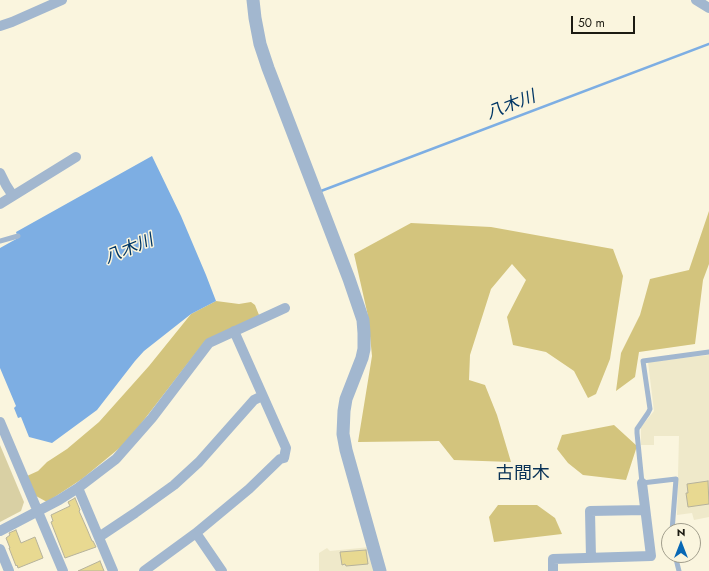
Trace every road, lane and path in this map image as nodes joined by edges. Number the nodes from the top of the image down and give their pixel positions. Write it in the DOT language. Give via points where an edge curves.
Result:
graph roads {
  1 [pos="62,0"];
  2 [pos="253,0"];
  3 [pos="696,0"];
  4 [pos="709,8"];
  5 [pos="0,26"];
  6 [pos="76,157"];
  7 [pos="0,173"];
  8 [pos="13,196"];
  9 [pos="0,204"];
  10 [pos="18,236"];
  11 [pos="0,241"];
  12 [pos="285,308"];
  13 [pos="234,331"];
  14 [pos="709,352"];
  15 [pos="262,396"];
  16 [pos="0,422"];
  17 [pos="642,483"];
  18 [pos="78,488"];
  19 [pos="646,510"];
  20 [pos="38,511"];
  21 [pos="673,523"];
  22 [pos="0,531"];
  23 [pos="196,533"];
  24 [pos="99,537"];
  25 [pos="0,549"];
  26 [pos="592,558"];
  27 [pos="9,571"];
  28 [pos="63,571"];
  29 [pos="113,571"];
  30 [pos="144,571"];
  31 [pos="222,571"];
  32 [pos="380,571"];
  33 [pos="553,571"];
  1 -- 5 [label="street"];
  2 -- 32 [label="street" via="254,18 268,68 363,320 363,353 346,399 343,434"];
  3 -- 4 [label="street"];
  6 -- 8 [label="street"];
  7 -- 8 [label="street"];
  8 -- 9 [label="street"];
  10 -- 11 [label="lane"];
  12 -- 13 [label="street"];
  13 -- 15 [label="street"];
  13 -- 18 [label="street" via="209,343 136,436 116,458"];
  14 -- 17 [label="lane" via="643,361 650,409 637,429"];
  15 -- 23 [label="street" via="286,448 284,458"];
  15 -- 24 [label="street" via="254,400 199,462 174,485"];
  16 -- 20 [label="street"];
  17 -- 19 [label="street"];
  17 -- 21 [label="lane" via="676,479"];
  18 -- 20 [label="street"];
  18 -- 24 [label="street"];
  19 -- 26 [label="street" via="590,511"];
  19 -- 26 [label="street" via="651,556"];
  20 -- 22 [label="street"];
  20 -- 28 [label="street"];
  23 -- 30 [label="street"];
  23 -- 31 [label="street"];
  24 -- 29 [label="street"];
  25 -- 27 [label="street"];
  26 -- 33 [label="street" via="553,558"];
}
